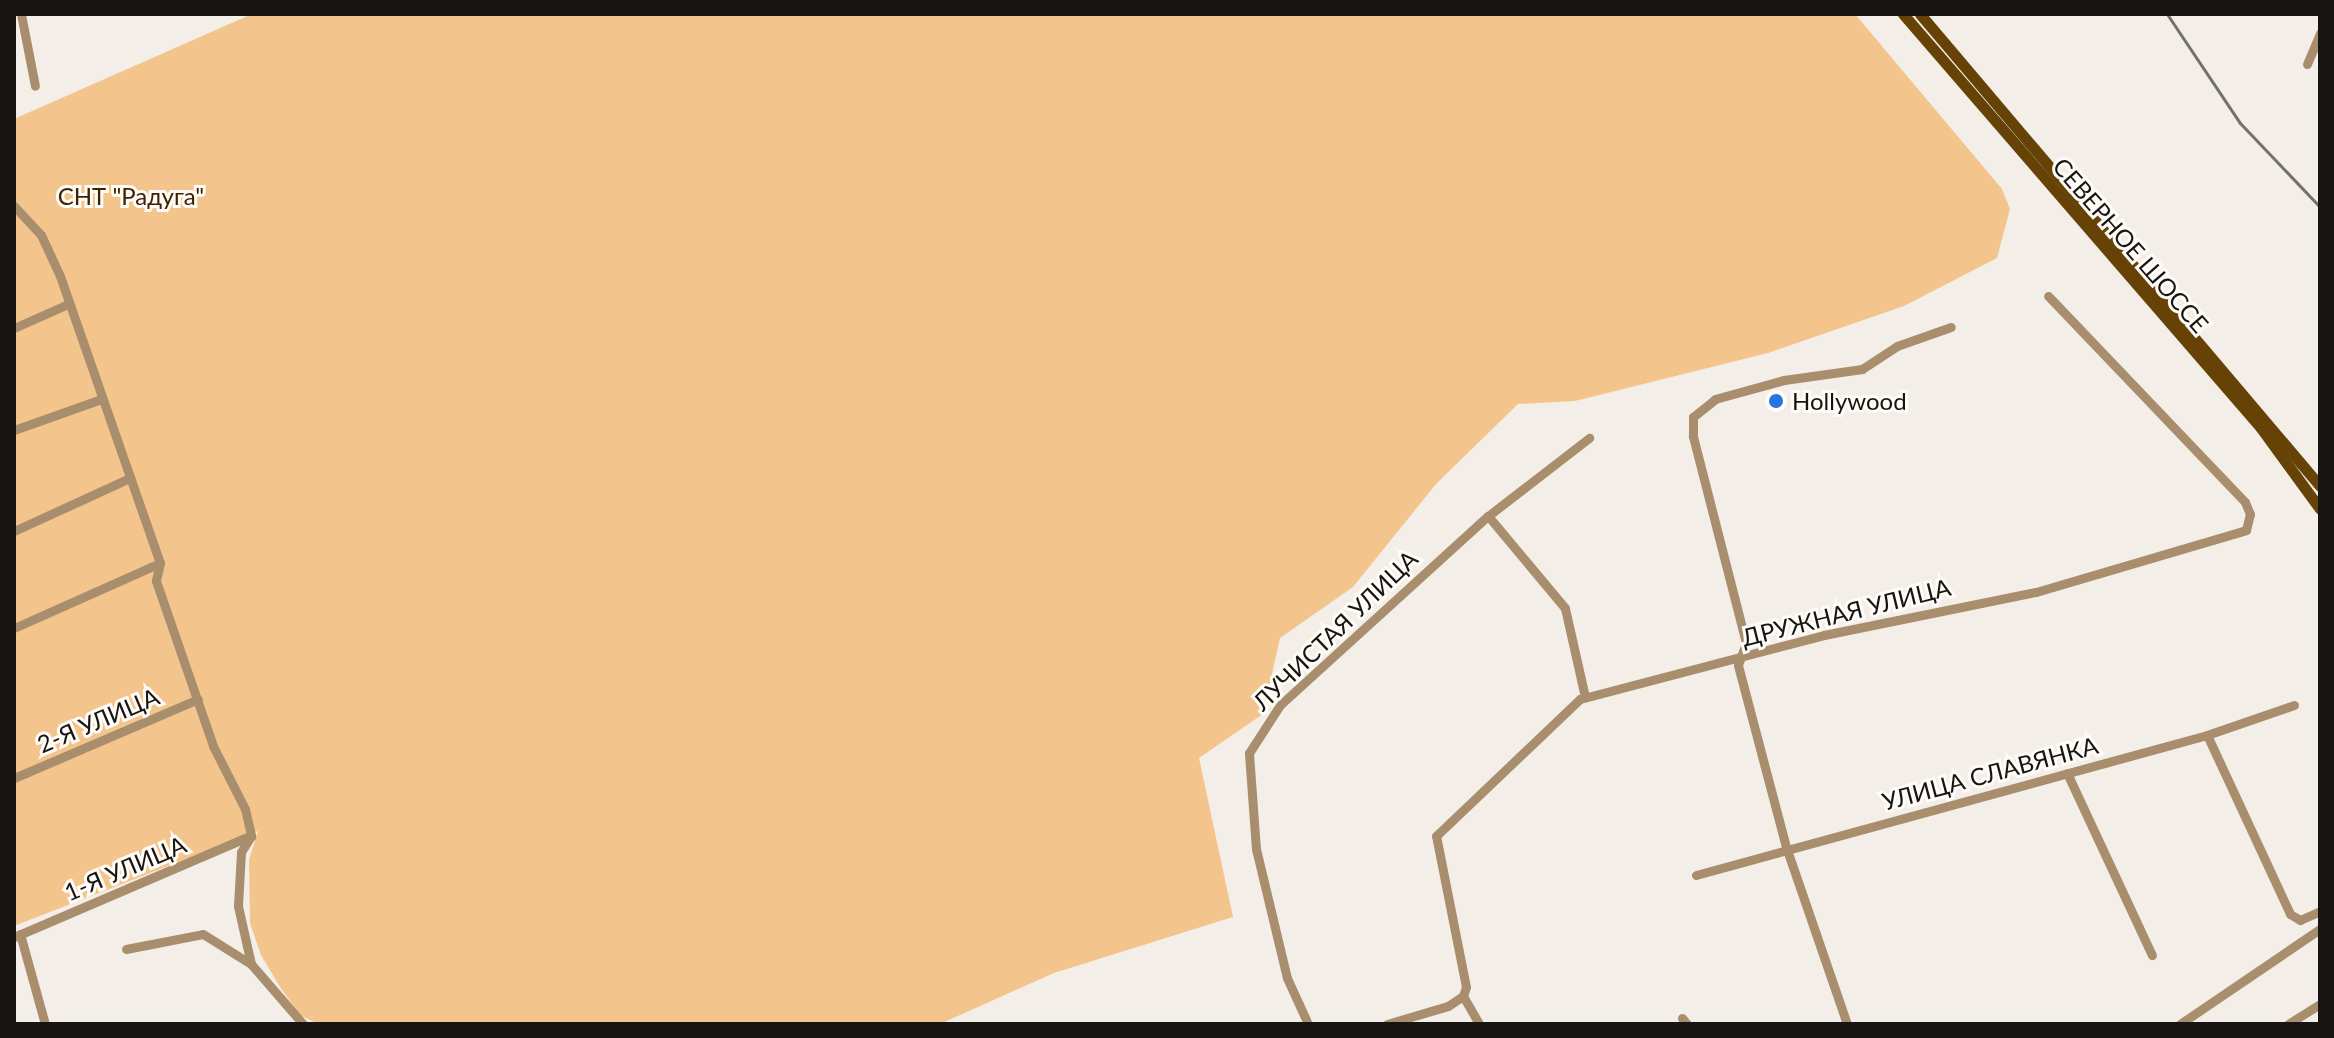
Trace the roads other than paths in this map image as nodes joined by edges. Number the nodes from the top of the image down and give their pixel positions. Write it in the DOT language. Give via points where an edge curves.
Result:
graph roads {
  1 [pos="21,14"];
  2 [pos="1903,14"];
  3 [pos="1920,14"];
  4 [pos="2320,33"];
  5 [pos="2307,64"];
  6 [pos="35,86"];
  7 [pos="14,206"];
  8 [pos="2048,296"];
  9 [pos="68,304"];
  10 [pos="1951,327"];
  11 [pos="14,328"];
  12 [pos="101,399"];
  13 [pos="14,430"];
  14 [pos="1589,438"];
  15 [pos="130,478"];
  16 [pos="2320,486"];
  17 [pos="2320,509"];
  18 [pos="1488,516"];
  19 [pos="14,531"];
  20 [pos="160,563"];
  21 [pos="14,628"];
  22 [pos="1739,659"];
  23 [pos="1585,697"];
  24 [pos="198,699"];
  25 [pos="2294,705"];
  26 [pos="2207,735"];
  27 [pos="2067,773"];
  28 [pos="14,778"];
  29 [pos="251,836"];
  30 [pos="1786,847"];
  31 [pos="1696,875"];
  32 [pos="2320,911"];
  33 [pos="2320,929"];
  34 [pos="17,935"];
  35 [pos="126,949"];
  36 [pos="2152,955"];
  37 [pos="251,964"];
  38 [pos="1463,996"];
  39 [pos="2320,1004"];
  40 [pos="43,1024"];
  41 [pos="303,1024"];
  42 [pos="1308,1024"];
  43 [pos="1387,1024"];
  44 [pos="1479,1024"];
  45 [pos="1847,1024"];
  46 [pos="2180,1024"];
  47 [pos="2288,1024"];
  1 -- 6 [label="street"];
  2 -- 17 [label="main road, СЕВЕРНОЕ ШОССЕ" via="2261,428"];
  3 -- 16 [label="main road, СЕВЕРНОЕ ШОССЕ"];
  4 -- 5 [label="street"];
  7 -- 9 [label="street" via="41,235"];
  8 -- 22 [label="street, ДРУЖНАЯ УЛИЦА" via="2245,502 2250,514 2246,530 2036,592 1924,612"];
  9 -- 11 [label="street"];
  9 -- 12 [label="street"];
  10 -- 22 [label="street" via="1897,346 1862,369 1784,380 1715,399 1696,411 1693,436 1746,643"];
  12 -- 13 [label="street"];
  12 -- 15 [label="street"];
  14 -- 18 [label="street, ЛУЧИСТАЯ УЛИЦА"];
  15 -- 19 [label="street"];
  15 -- 20 [label="street"];
  18 -- 23 [label="street" via="1565,608"];
  18 -- 42 [label="street, ЛУЧИСТАЯ УЛИЦА" via="1280,705 1249,753 1256,849 1287,978"];
  20 -- 21 [label="street"];
  20 -- 24 [label="street" via="156,581"];
  22 -- 23 [label="street, ДРУЖНАЯ УЛИЦА"];
  22 -- 30 [label="street"];
  23 -- 38 [label="street, ДРУЖНАЯ УЛИЦА" via="1436,836 1467,974"];
  24 -- 28 [label="street, 2-Я УЛИЦА"];
  24 -- 29 [label="street"];
  25 -- 26 [label="street, УЛИЦА СЛАВЯНКА"];
  26 -- 27 [label="street, УЛИЦА СЛАВЯНКА"];
  26 -- 32 [label="street" via="2290,914 2300,920"];
  27 -- 30 [label="street, УЛИЦА СЛАВЯНКА"];
  27 -- 36 [label="street"];
  29 -- 34 [label="street, 1-Я УЛИЦА"];
  29 -- 37 [label="street" via="241,852 238,906"];
  30 -- 31 [label="street, УЛИЦА СЛАВЯНКА"];
  30 -- 45 [label="street"];
  33 -- 46 [label="street"];
  34 -- 40 [label="street"];
  35 -- 37 [label="street" via="203,934"];
  37 -- 41 [label="street"];
  38 -- 43 [label="street" via="1448,1006"];
  38 -- 44 [label="street"];
  39 -- 47 [label="street"];
}
